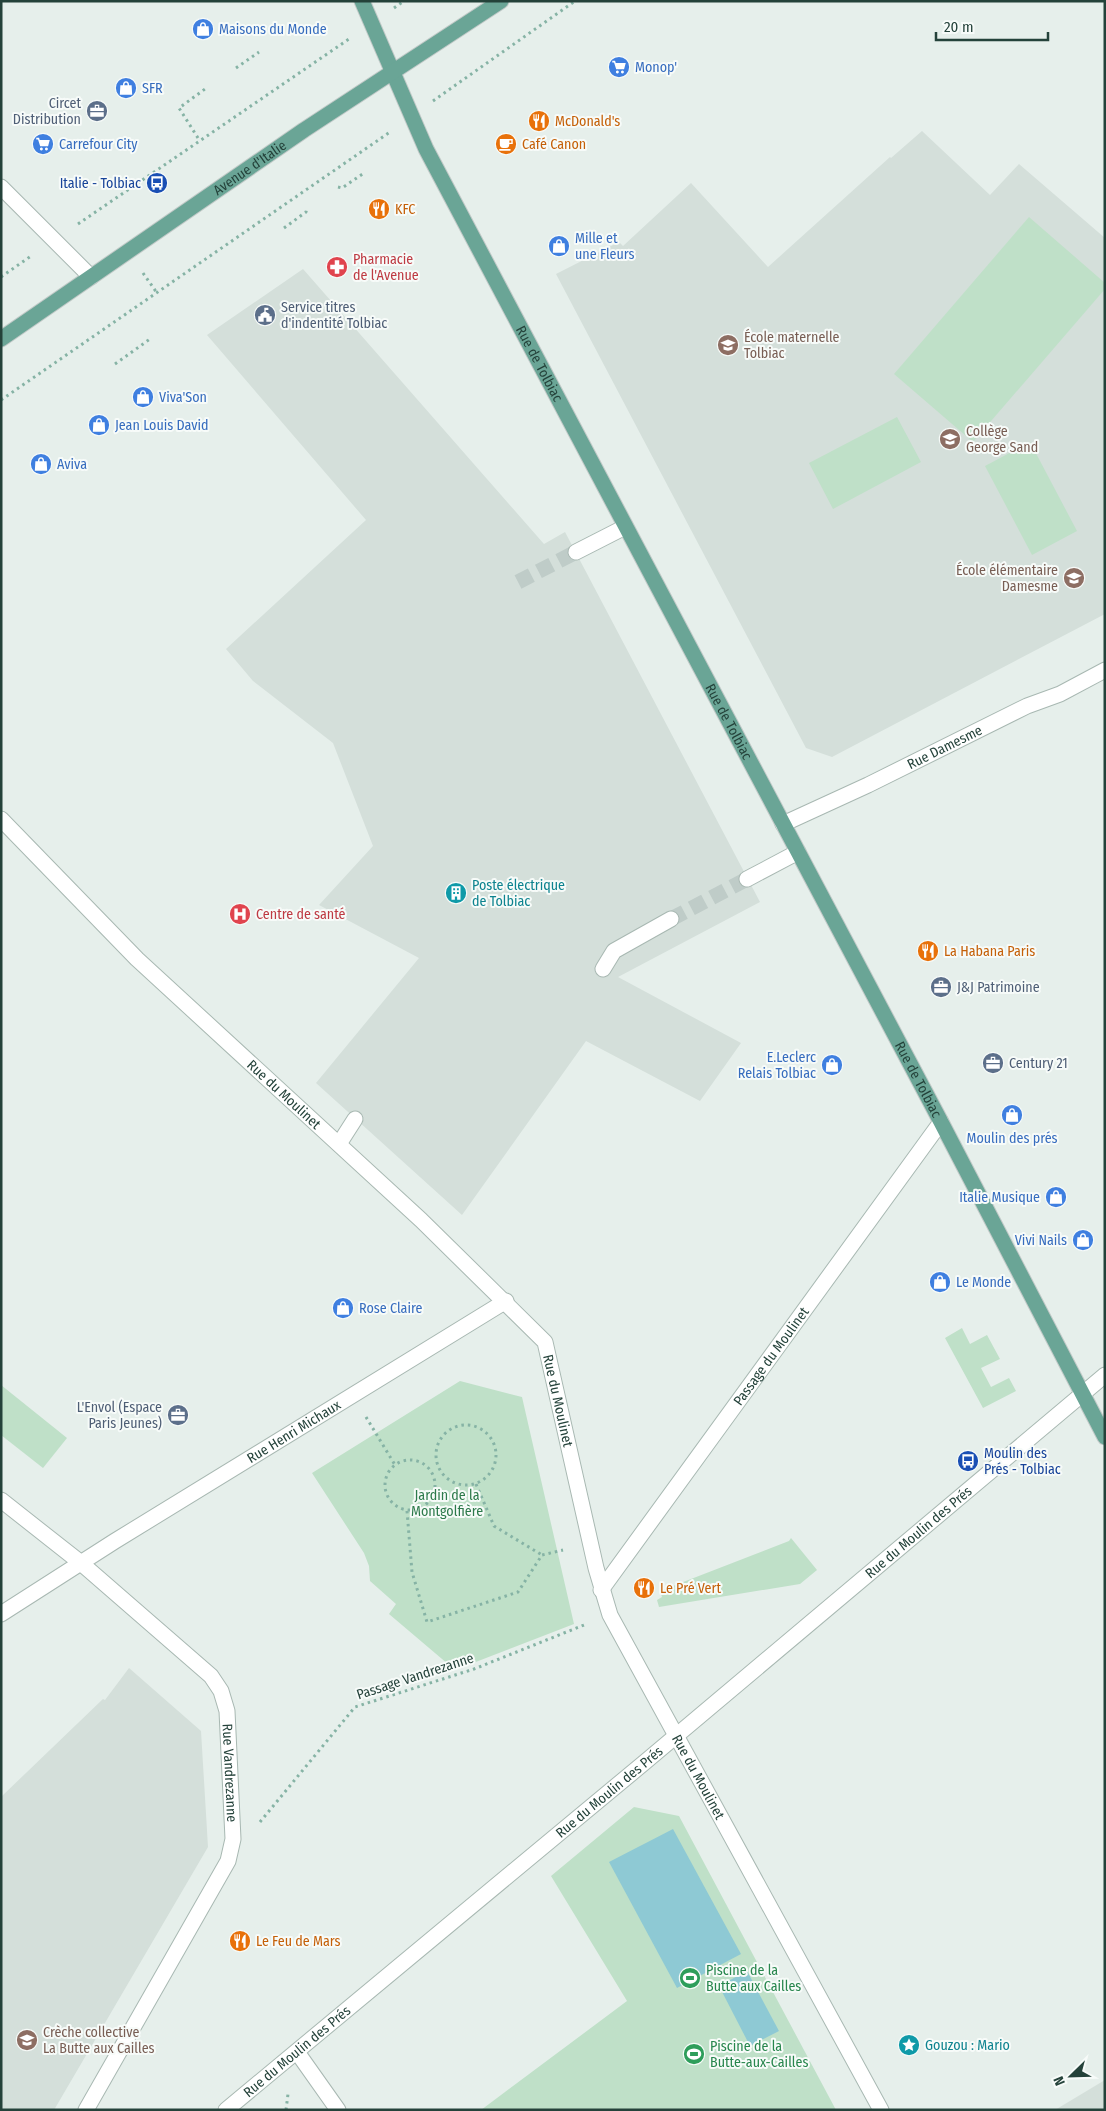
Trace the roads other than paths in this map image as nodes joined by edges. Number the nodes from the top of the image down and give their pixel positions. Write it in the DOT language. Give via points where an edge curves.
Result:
graph roads {
  1 [pos="362,1"];
  2 [pos="501,1"];
  3 [pos="392,73"];
  4 [pos="1,186"];
  5 [pos="91,278"];
  6 [pos="1,338"];
  7 [pos="625,526"];
  8 [pos="576,552"];
  9 [pos="1105,670"];
  10 [pos="1,819"];
  11 [pos="782,824"];
  12 [pos="798,852"];
  13 [pos="747,879"];
  14 [pos="671,919"];
  15 [pos="603,969"];
  16 [pos="355,1119"];
  17 [pos="941,1122"];
  18 [pos="338,1144"];
  19 [pos="506,1301"];
  20 [pos="1105,1376"];
  21 [pos="1082,1394"];
  22 [pos="1105,1437"];
  23 [pos="1,1500"];
  24 [pos="81,1563"];
  25 [pos="601,1590"];
  26 [pos="1,1614"];
  27 [pos="676,1735"];
  28 [pos="297,2052"];
  29 [pos="86,2110"];
  30 [pos="226,2110"];
  31 [pos="338,2110"];
  32 [pos="881,2110"];
  1 -- 3 [label="main road, Rue de Tolbiac"];
  2 -- 3 [label="main road, Avenue d'Italie"];
  3 -- 5 [label="main road, Avenue d'Italie"];
  3 -- 7 [label="main road, Rue de Tolbiac" via="426,149"];
  4 -- 5 [label="street"];
  5 -- 6 [label="main road, Avenue d'Italie"];
  7 -- 8 [label="street"];
  7 -- 11 [label="main road, Rue de Tolbiac"];
  9 -- 11 [label="street, Rue Damesme"];
  10 -- 18 [label="street, Rue du Moulinet" via="137,959"];
  11 -- 12 [label="main road, Rue de Tolbiac"];
  12 -- 13 [label="street"];
  12 -- 17 [label="main road, Rue de Tolbiac"];
  14 -- 15 [label="street" via="614,951"];
  16 -- 18 [label="street"];
  17 -- 21 [label="main road, Rue de Tolbiac"];
  17 -- 25 [label="street, Passage du Moulinet"];
  18 -- 19 [label="street, Rue du Moulinet"];
  19 -- 24 [label="street, Rue Henri Michaux"];
  19 -- 25 [label="street, Rue du Moulinet" via="545,1342"];
  20 -- 21 [label="street, Rue du Moulin des Prés"];
  21 -- 22 [label="main road, Rue de Tolbiac"];
  21 -- 27 [label="street, Rue du Moulin des Prés"];
  23 -- 24 [label="street, Rue Vandrezanne"];
  24 -- 26 [label="street, Rue Henri Michaux"];
  24 -- 29 [label="street, Rue Vandrezanne" via="211,1676 221,1691 227,1711 233,1839 228,1861"];
  25 -- 27 [label="street, Rue du Moulinet" via="610,1615"];
  27 -- 28 [label="street, Rue du Moulin des Prés"];
  27 -- 32 [label="street, Rue du Moulinet"];
  28 -- 30 [label="street, Rue du Moulin des Prés"];
  28 -- 31 [label="street"];
}
